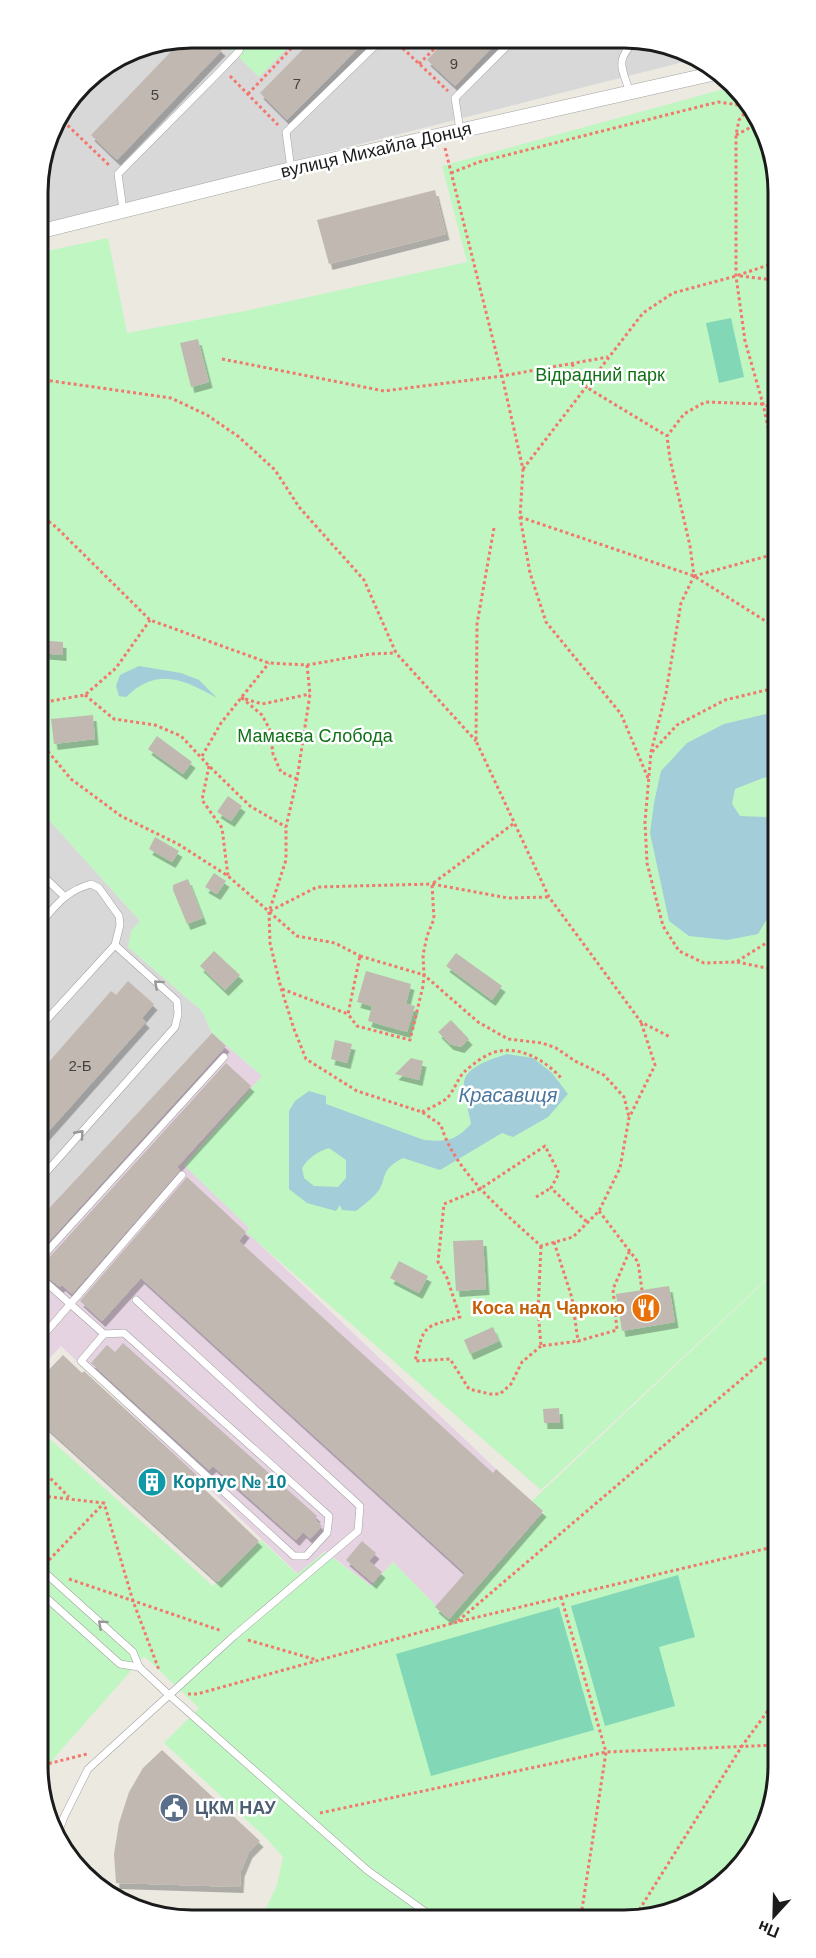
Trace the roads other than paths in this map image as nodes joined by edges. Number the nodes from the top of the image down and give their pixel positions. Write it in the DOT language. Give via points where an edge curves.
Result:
graph roads {
  1 [pos="240,48"];
  2 [pos="373,48"];
  3 [pos="504,48"];
  4 [pos="627,48"];
  5 [pos="708,75"];
  6 [pos="630,93"];
  7 [pos="460,130"];
  8 [pos="291,169"];
  9 [pos="123,210"];
  10 [pos="48,229"];
  11 [pos="48,881"];
  12 [pos="64,896"];
  13 [pos="48,915"];
  14 [pos="115,945"];
  15 [pos="48,1018"];
  16 [pos="224,1057"];
  17 [pos="48,1170"];
  18 [pos="182,1175"];
  19 [pos="48,1250"];
  20 [pos="48,1284"];
  21 [pos="136,1300"];
  22 [pos="70,1304"];
  23 [pos="48,1330"];
  24 [pos="104,1334"];
  25 [pos="48,1574"];
  26 [pos="48,1599"];
  27 [pos="139,1667"];
  28 [pos="168,1694"];
  29 [pos="61,1825"];
  30 [pos="423,1910"];
  1 -- 9 [label="lane" via="117,174"];
  2 -- 8 [label="lane" via="286,132"];
  3 -- 7 [label="lane" via="455,98"];
  4 -- 6 [label="lane" via="621,65"];
  5 -- 6 [label="street, вулиця Михайла Донця"];
  6 -- 7 [label="street, вулиця Михайла Донця"];
  7 -- 8 [label="street, вулиця Михайла Донця"];
  8 -- 9 [label="street, вулиця Михайла Донця"];
  9 -- 10 [label="street, вулиця Михайла Донця"];
  11 -- 12 [label="lane"];
  12 -- 13 [label="lane"];
  12 -- 14 [label="lane" via="91,884 99,888 119,916"];
  14 -- 15 [label="lane"];
  17 -- 14 [label="lane, one-way" via="175,1027 177,1001"];
  16 -- 19 [label="lane"];
  18 -- 22 [label="lane"];
  20 -- 22 [label="lane"];
  21 -- 28 [label="lane" via="360,1506 358,1531"];
  22 -- 23 [label="lane"];
  22 -- 24 [label="lane"];
  24 -- 24 [label="lane" via="124,1333 329,1516 327,1533 306,1556 294,1556 81,1361"];
  27 -- 25 [label="lane, one-way" via="133,1652"];
  26 -- 27 [label="lane" via="120,1664"];
  27 -- 28 [label="lane"];
  28 -- 29 [label="lane" via="88,1769"];
  28 -- 30 [label="lane" via="368,1870"];
}
